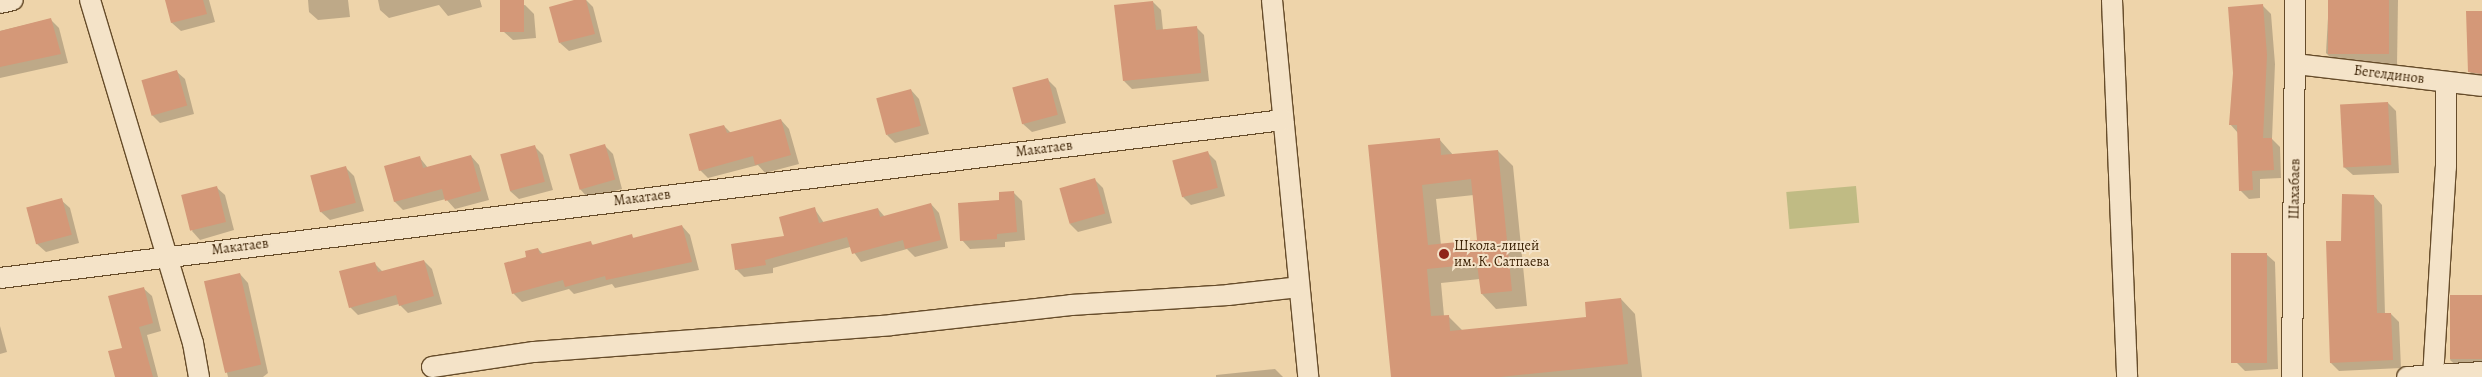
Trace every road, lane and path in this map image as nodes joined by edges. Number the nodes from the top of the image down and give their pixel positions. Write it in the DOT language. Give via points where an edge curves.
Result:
graph roads {
  1 [pos="13,0"];
  2 [pos="90,0"];
  3 [pos="1272,0"];
  4 [pos="2112,0"];
  5 [pos="2296,0"];
  6 [pos="0,3"];
  7 [pos="2296,64"];
  8 [pos="2446,82"];
  9 [pos="2482,86"];
  10 [pos="1283,120"];
  11 [pos="168,256"];
  12 [pos="0,278"];
  13 [pos="1299,286"];
  14 [pos="432,366"];
  15 [pos="2482,372"];
  16 [pos="2433,376"];
  17 [pos="199,377"];
  18 [pos="1308,377"];
  19 [pos="2127,377"];
  20 [pos="2292,377"];
  21 [pos="2407,377"];
  1 -- 6 [label="street"];
  2 -- 11 [label="street"];
  3 -- 10 [label="street"];
  4 -- 19 [label="street"];
  5 -- 7 [label="street, Шахабаев"];
  7 -- 8 [label="street, Бегелдинов"];
  7 -- 20 [label="street, Шахабаев"];
  8 -- 9 [label="street, Бегелдинов"];
  8 -- 16 [label="street" via="2446,167"];
  10 -- 11 [label="street, Макатаев"];
  10 -- 13 [label="street"];
  11 -- 12 [label="street, Макатаев"];
  11 -- 17 [label="street"];
  13 -- 14 [label="street" via="1228,295 1071,305 891,325 534,352"];
  13 -- 18 [label="street"];
  15 -- 16 [label="street"];
  16 -- 21 [label="street"];
}
